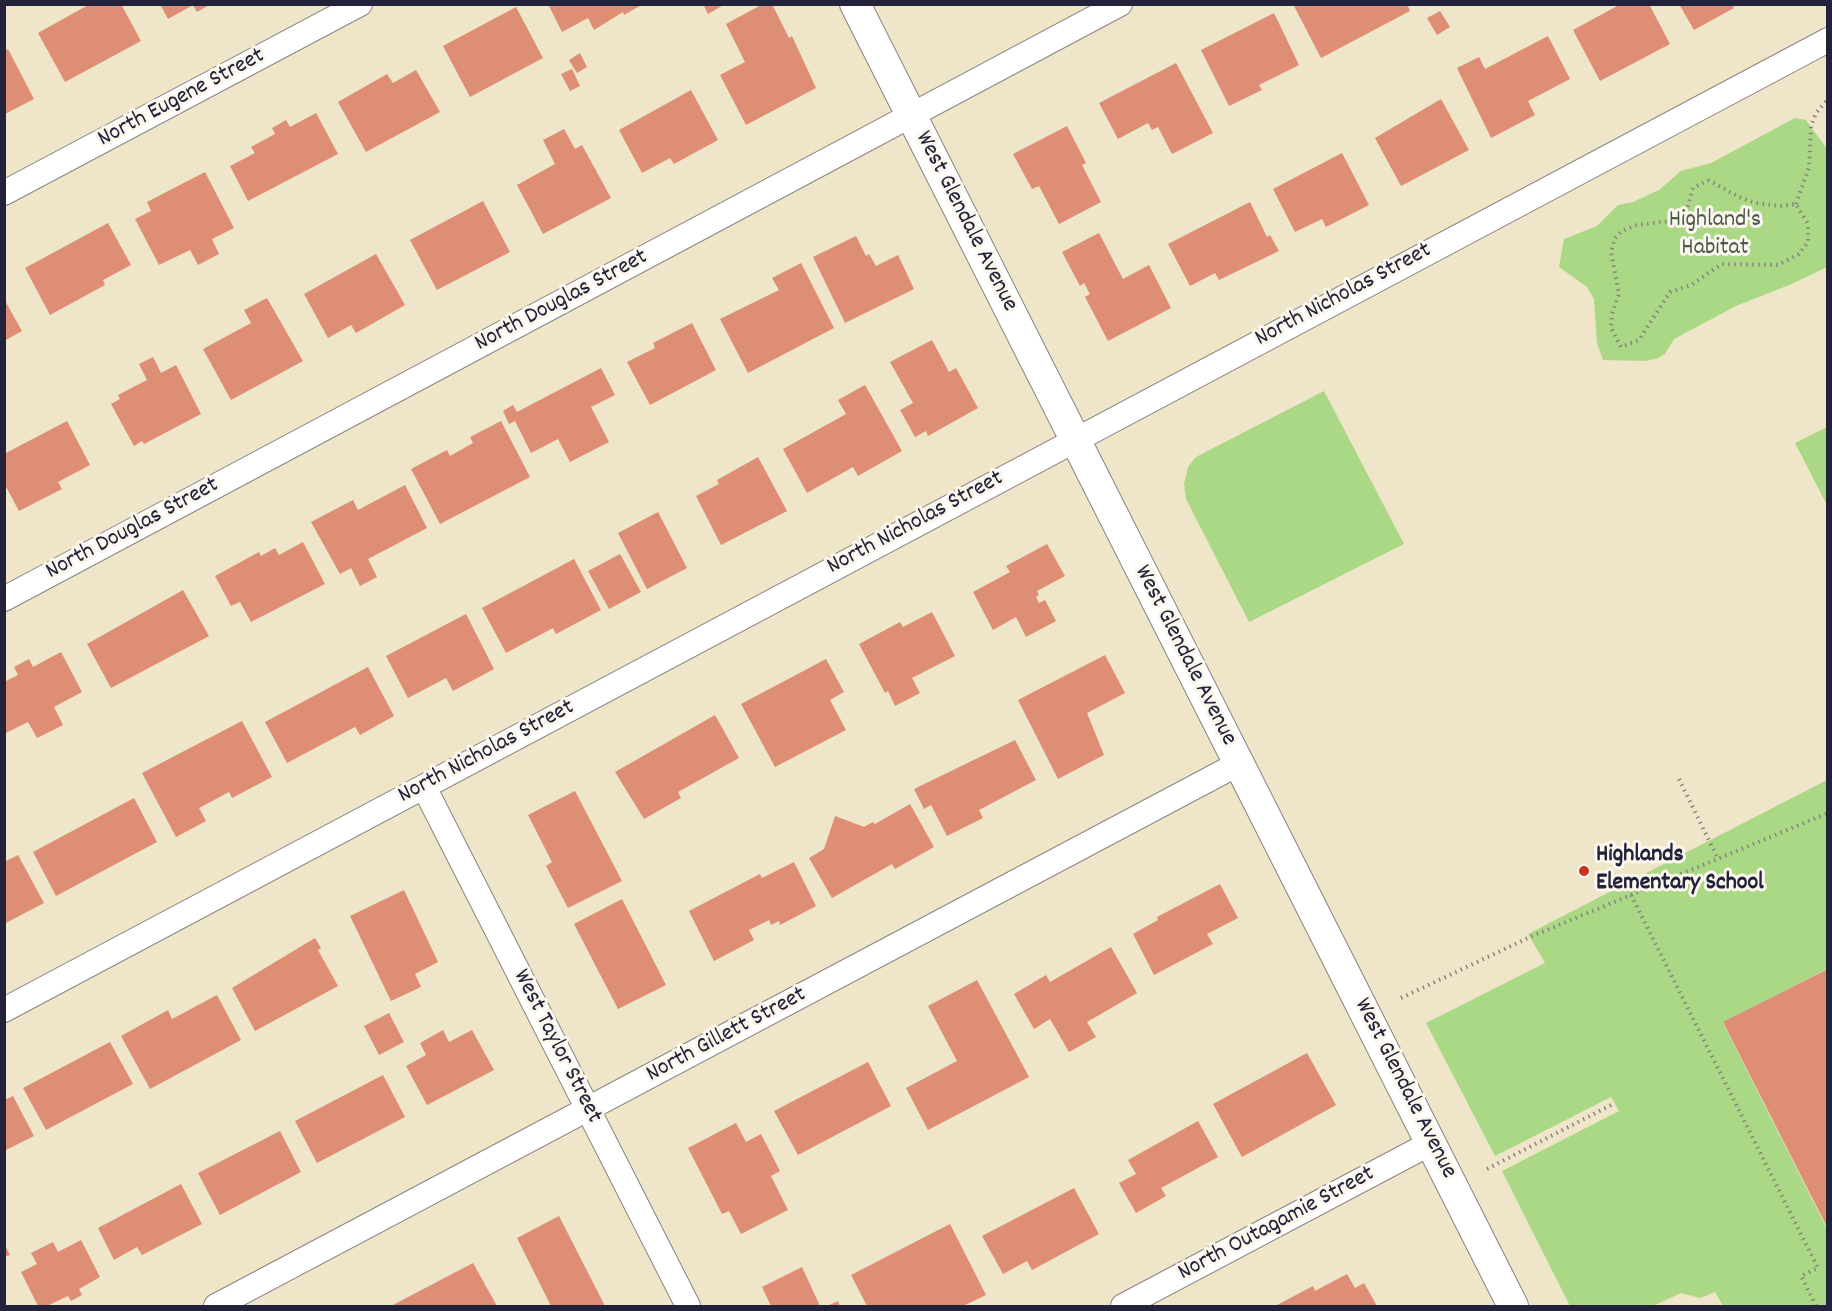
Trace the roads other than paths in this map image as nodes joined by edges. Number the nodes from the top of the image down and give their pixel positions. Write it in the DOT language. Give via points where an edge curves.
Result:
graph roads {
  1 [pos="360,4"];
  2 [pos="855,4"];
  3 [pos="1120,4"];
  4 [pos="1827,40"];
  5 [pos="912,115"];
  6 [pos="4,193"];
  7 [pos="1075,439"];
  8 [pos="4,599"];
  9 [pos="1238,764"];
  10 [pos="424,787"];
  11 [pos="4,1010"];
  12 [pos="588,1110"];
  13 [pos="1431,1143"];
  14 [pos="216,1306"];
  15 [pos="688,1306"];
  16 [pos="1123,1306"];
  17 [pos="1513,1306"];
  1 -- 6 [label="street, North Eugene Street"];
  2 -- 5 [label="street, West Glendale Avenue"];
  3 -- 5 [label="street, North Douglas Street"];
  4 -- 7 [label="street, North Nicholas Street"];
  5 -- 7 [label="street, West Glendale Avenue"];
  5 -- 8 [label="street, North Douglas Street"];
  7 -- 9 [label="street, West Glendale Avenue"];
  7 -- 10 [label="street, North Nicholas Street"];
  9 -- 12 [label="street, North Gillett Street"];
  9 -- 13 [label="street, West Glendale Avenue"];
  10 -- 11 [label="street, North Nicholas Street"];
  10 -- 12 [label="street, West Taylor Street"];
  12 -- 14 [label="street, North Gillett Street"];
  12 -- 15 [label="street, West Taylor Street"];
  13 -- 16 [label="street, North Outagamie Street"];
  13 -- 17 [label="street, West Glendale Avenue"];
}
